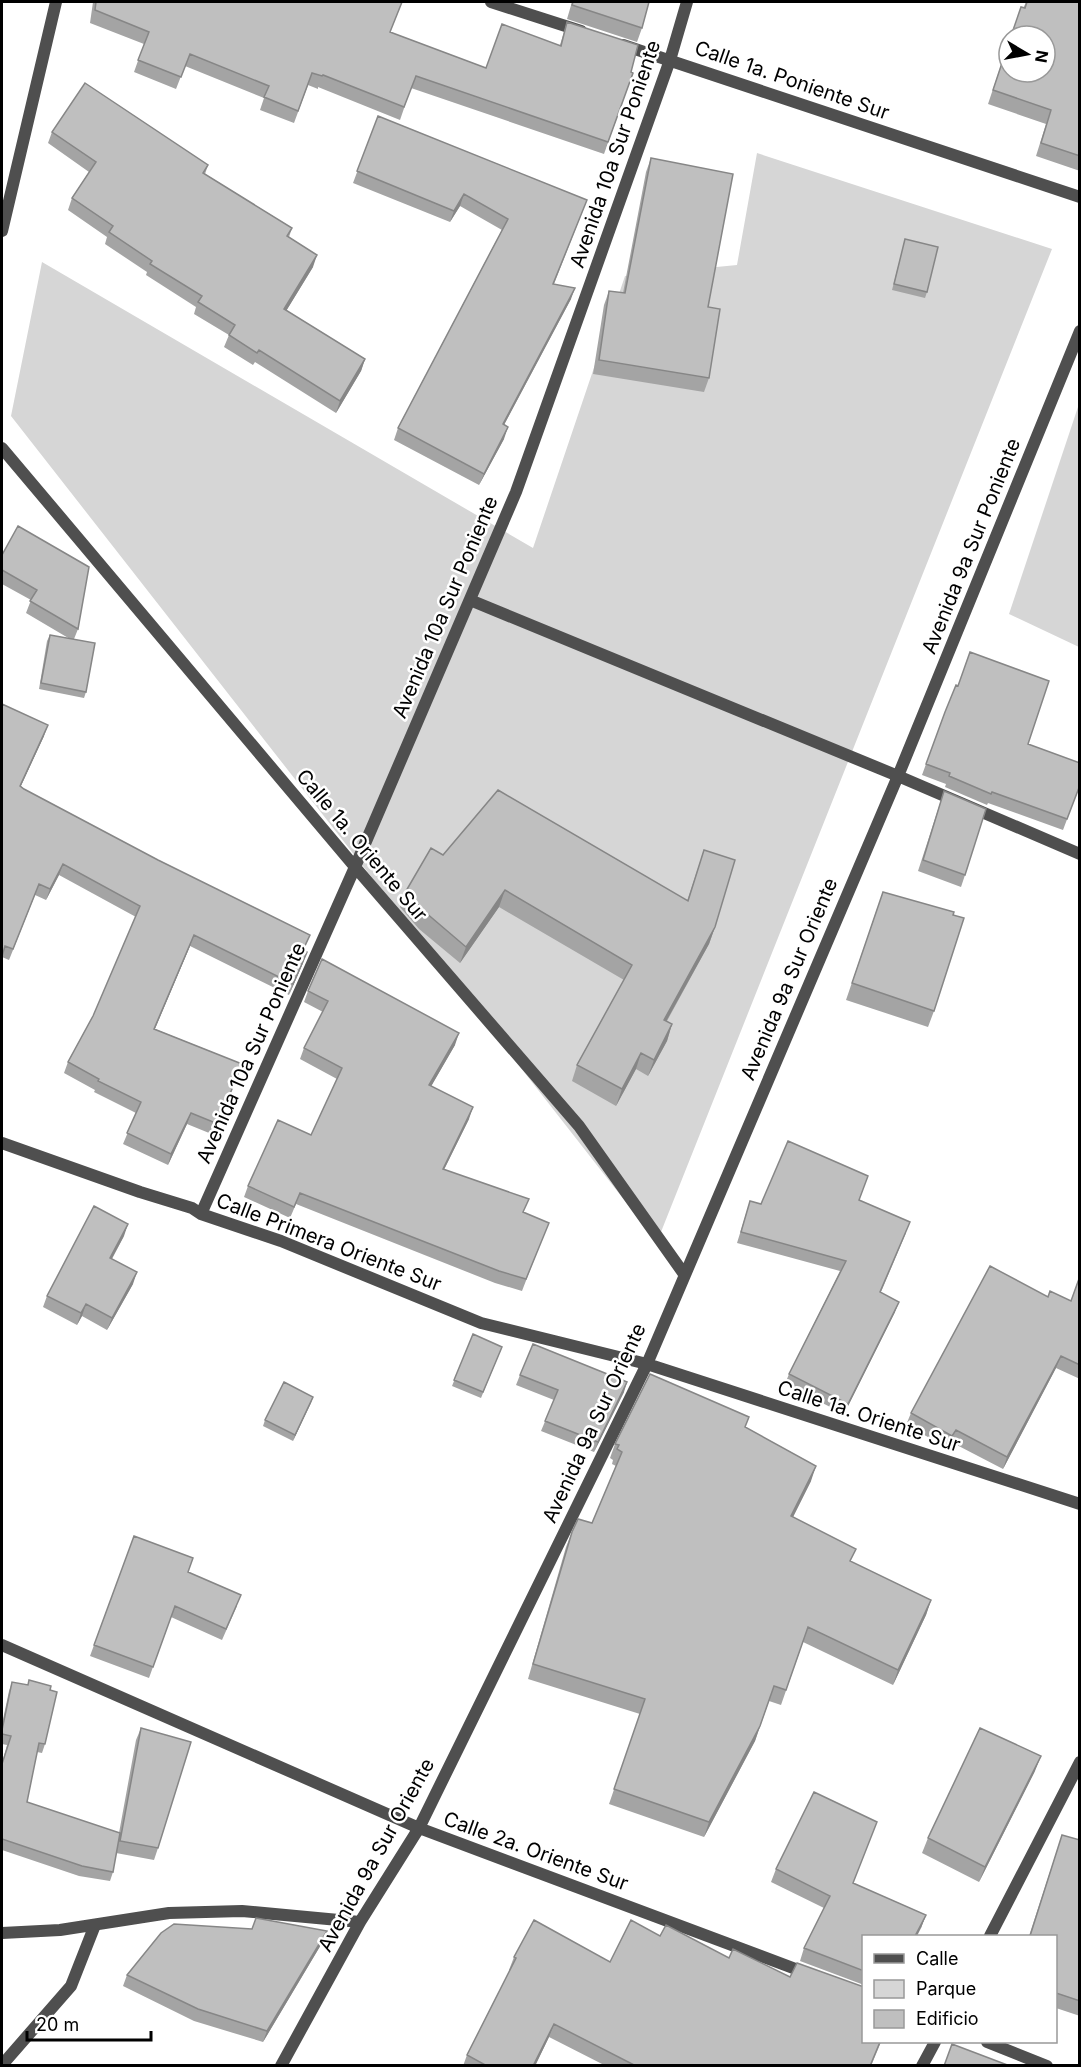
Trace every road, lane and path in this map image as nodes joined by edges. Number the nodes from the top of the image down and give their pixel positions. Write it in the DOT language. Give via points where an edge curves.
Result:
graph roads {
  1 [pos="56,2"];
  2 [pos="491,2"];
  3 [pos="687,2"];
  4 [pos="591,34"];
  5 [pos="614,42"];
  6 [pos="670,60"];
  7 [pos="1080,197"];
  8 [pos="2,231"];
  9 [pos="1080,331"];
  10 [pos="2,448"];
  11 [pos="470,600"];
  12 [pos="898,776"];
  13 [pos="1080,854"];
  14 [pos="355,867"];
  15 [pos="2,1143"];
  16 [pos="201,1214"];
  17 [pos="684,1274"];
  18 [pos="647,1364"];
  19 [pos="1080,1504"];
  20 [pos="2,1645"];
  21 [pos="1080,1762"];
  22 [pos="419,1828"];
  23 [pos="360,1922"];
  24 [pos="95,1924"];
  25 [pos="2,1933"];
  26 [pos="991,1935"];
  27 [pos="819,1977"];
  28 [pos="934,2043"];
  29 [pos="990,2043"];
  30 [pos="2,2065"];
  31 [pos="281,2066"];
  32 [pos="922,2066"];
  33 [pos="1047,2066"];
  1 -- 8 [label="street"];
  2 -- 4 [label="street"];
  3 -- 6 [label="street, Avenida 10a Sur Poniente"];
  5 -- 6 [label="street, Calle 1a. Poniente Sur"];
  6 -- 7 [label="street, Calle 1a. Poniente Sur"];
  6 -- 11 [label="street, Avenida 10a Sur Poniente" via="516,492"];
  9 -- 12 [label="street, Avenida 9a Sur Poniente"];
  10 -- 14 [label="street, Calle 1a. Oriente Sur"];
  11 -- 12 [label="street"];
  11 -- 14 [label="street, Avenida 10a Sur Poniente"];
  12 -- 13 [label="street"];
  12 -- 17 [label="street, Avenida 9a Sur Oriente"];
  14 -- 16 [label="street, Avenida 10a Sur Poniente"];
  14 -- 17 [label="street, Calle 1a. Oriente Sur" via="579,1126"];
  15 -- 16 [label="street, Calle Primera Oriente Sur"];
  16 -- 18 [label="street, Calle Primera Oriente Sur" via="281,1241 481,1323"];
  17 -- 18 [label="street, Avenida 9a Sur Oriente"];
  18 -- 19 [label="street, Calle 1a. Oriente Sur"];
  18 -- 22 [label="street, Avenida 9a Sur Oriente"];
  20 -- 22 [label="street, Calle 2a. Oriente Sur"];
  21 -- 26 [label="street"];
  22 -- 23 [label="street, Avenida 9a Sur Oriente"];
  22 -- 27 [label="street, Calle 2a. Oriente Sur"];
  23 -- 24 [label="street" via="242,1911 169,1913"];
  23 -- 31 [label="street, Avenida 9a Sur Oriente"];
  24 -- 25 [label="street"];
  24 -- 30 [label="street" via="71,1986"];
  28 -- 32 [label="street"];
  29 -- 33 [label="street"];
}
